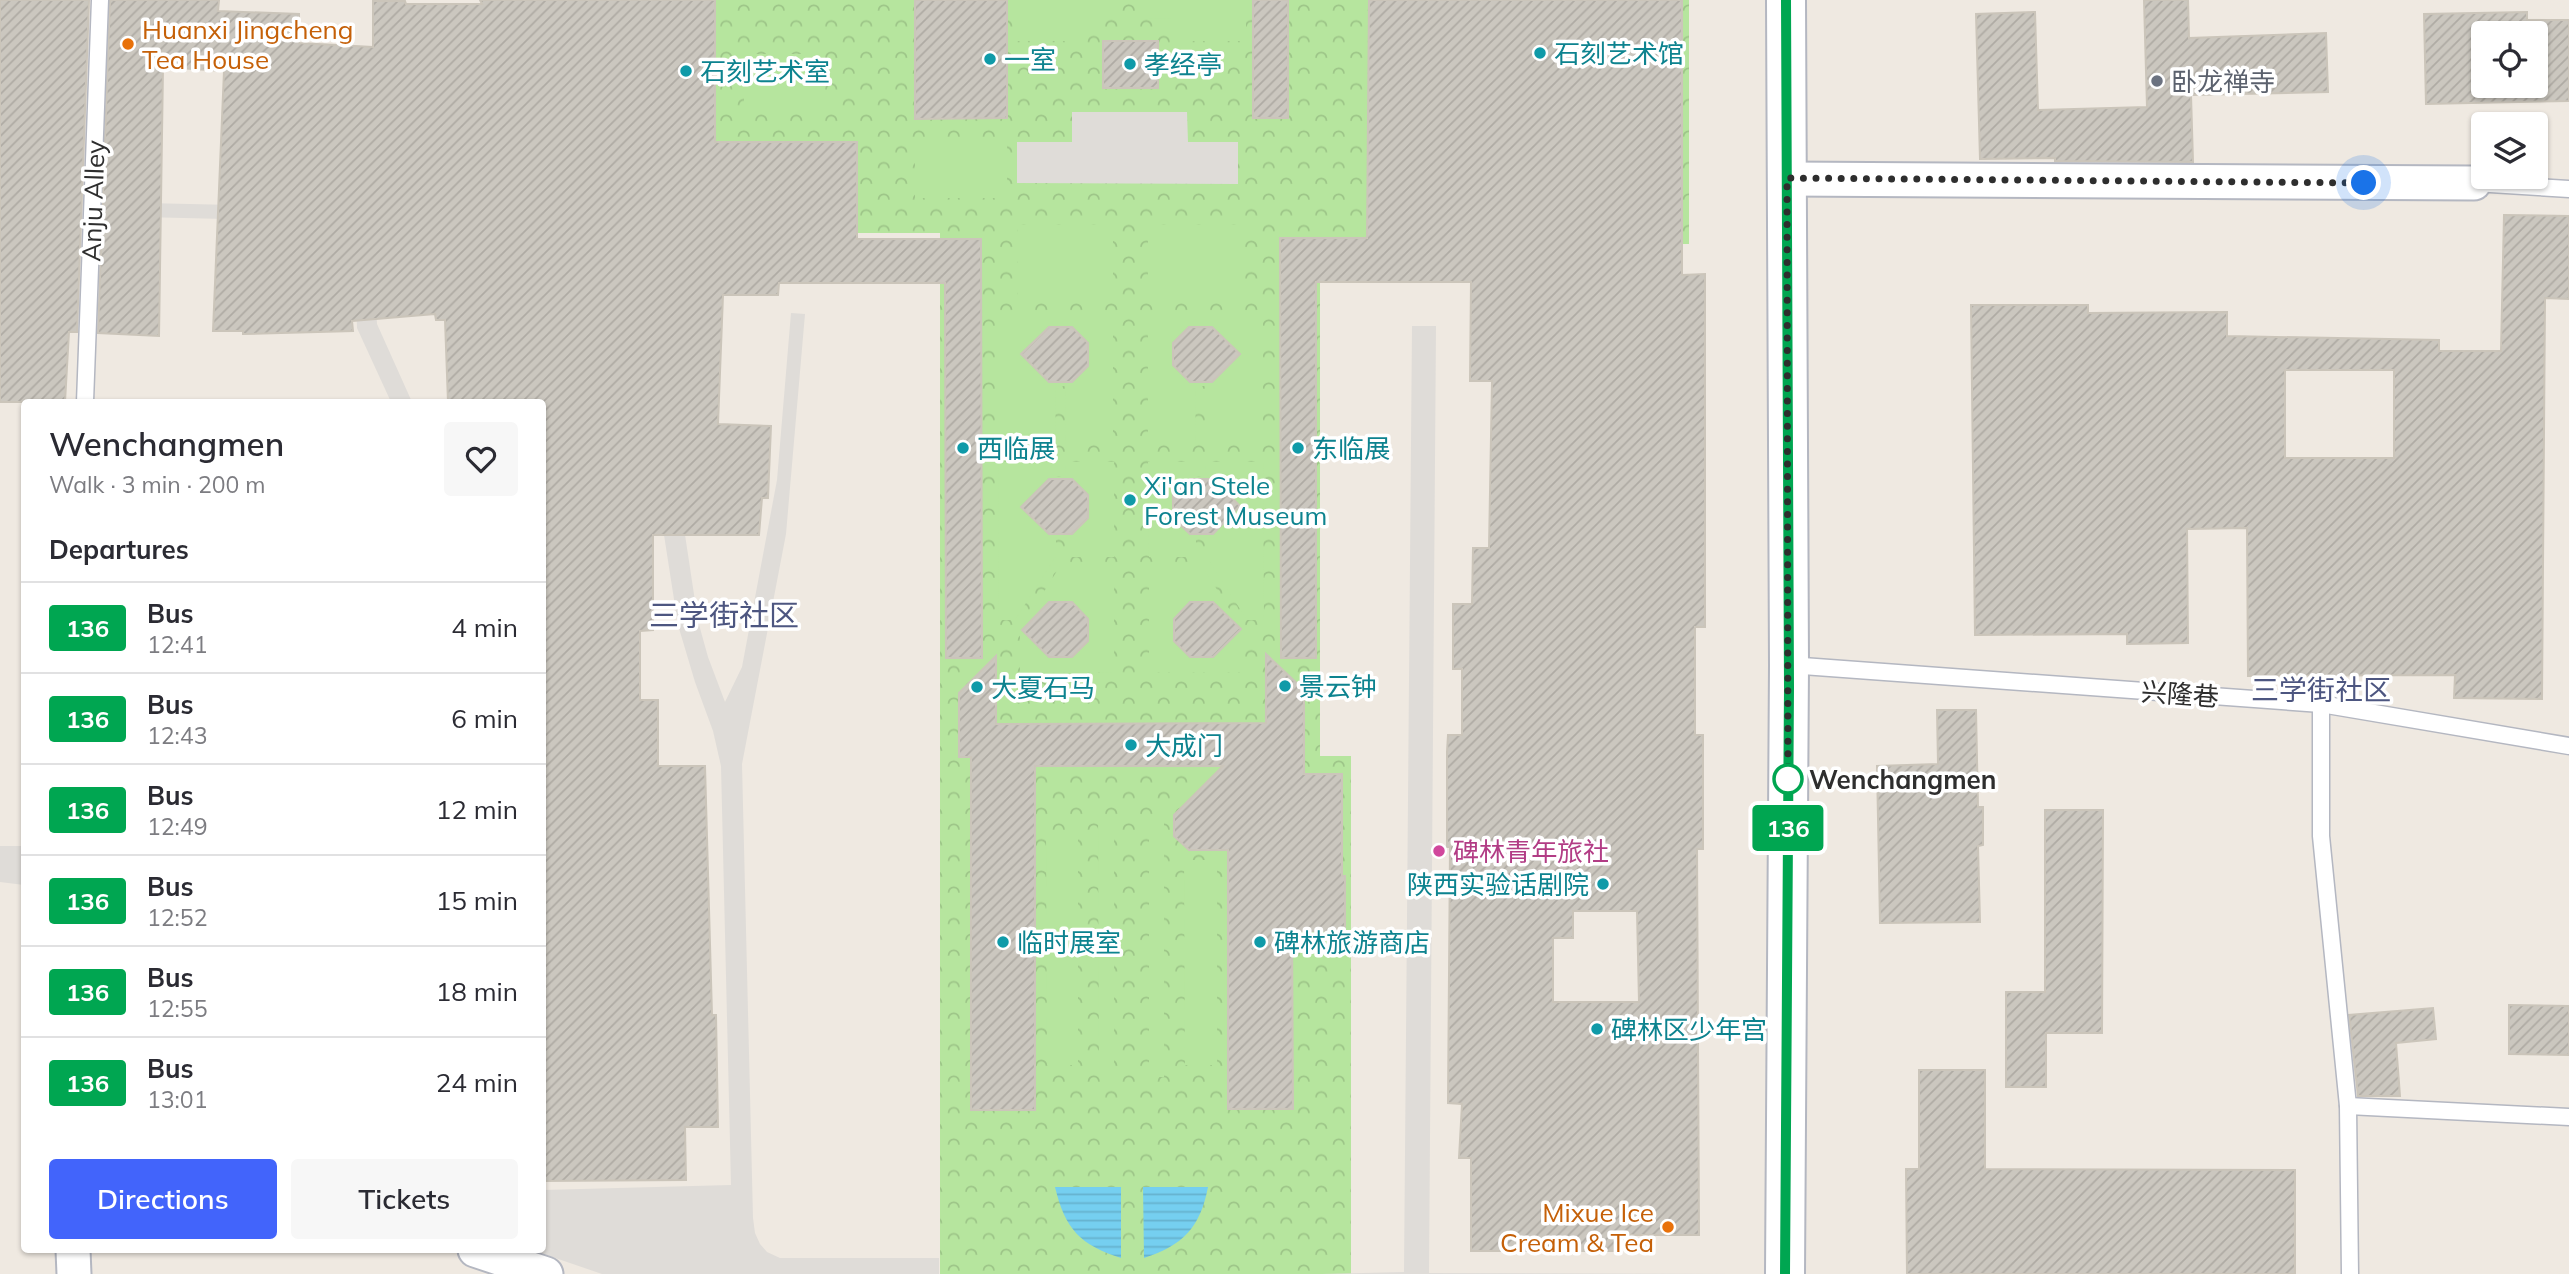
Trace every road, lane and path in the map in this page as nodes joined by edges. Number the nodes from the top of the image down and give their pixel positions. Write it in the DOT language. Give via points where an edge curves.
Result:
graph roads {
  1 [pos="100,0"];
  2 [pos="1786,0"];
  3 [pos="1787,178"];
  4 [pos="2471,183"];
  5 [pos="2548,188"];
  6 [pos="2569,189"];
  7 [pos="85,399"];
  8 [pos="1789,665"];
  9 [pos="2321,704"];
  10 [pos="2569,746"];
  11 [pos="2348,1106"];
  12 [pos="2569,1116"];
  13 [pos="73,1253"];
  14 [pos="484,1253"];
  15 [pos="74,1274"];
  16 [pos="546,1274"];
  17 [pos="1785,1274"];
  18 [pos="2350,1274"];
  1 -- 7 [label="lane, Anju Alley"];
  2 -- 3 [label="main road"];
  3 -- 4 [label="street"];
  3 -- 8 [label="main road"];
  5 -- 6 [label="lane"];
  8 -- 9 [label="lane, 兴隆巷"];
  8 -- 17 [label="main road"];
  9 -- 10 [label="lane, 兴隆巷"];
  9 -- 11 [label="lane" via="2321,836"];
  11 -- 12 [label="lane"];
  11 -- 18 [label="lane"];
  13 -- 15 [label="street"];
  14 -- 16 [label="street"];
}
